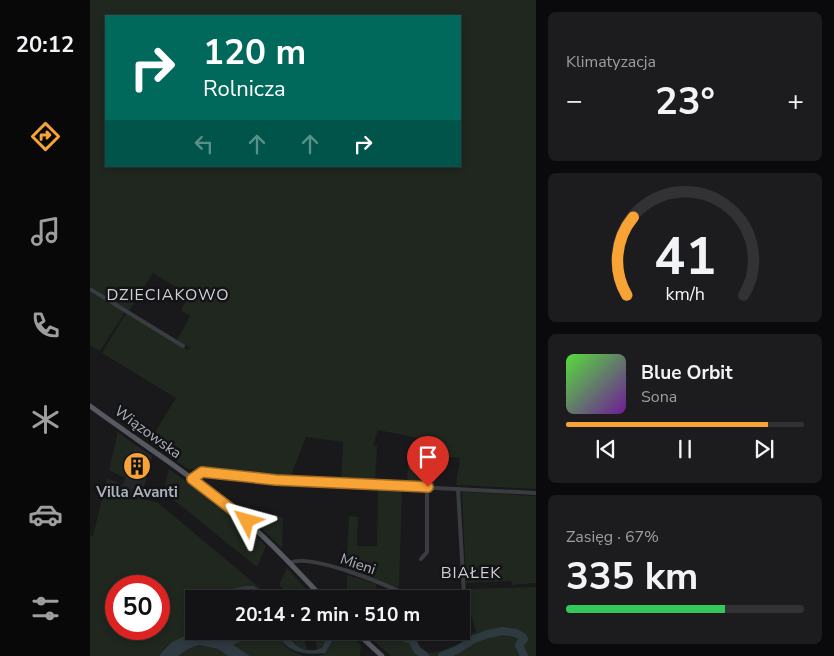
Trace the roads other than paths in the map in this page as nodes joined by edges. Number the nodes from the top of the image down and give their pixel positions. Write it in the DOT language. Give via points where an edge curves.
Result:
graph roads {
  1 [pos="90,288"];
  2 [pos="184,346"];
  3 [pos="90,406"];
  4 [pos="192,479"];
  5 [pos="428,487"];
  6 [pos="458,489"];
  7 [pos="536,493"];
  8 [pos="422,559"];
  9 [pos="290,563"];
  10 [pos="316,590"];
  11 [pos="396,590"];
  12 [pos="462,590"];
  13 [pos="365,640"];
  14 [pos="382,656"];
  1 -- 2 [label="street"];
  3 -- 4 [label="main road, Wiązowska"];
  4 -- 5 [label="street" via="202,472 276,480"];
  4 -- 9 [label="main road, Wiązowska" via="247,521"];
  5 -- 6 [label="street"];
  5 -- 8 [label="street" via="427,552"];
  6 -- 7 [label="street"];
  6 -- 12 [label="street"];
  9 -- 10 [label="main road, Wiązowska"];
  9 -- 11 [label="street, Mieni" via="312,561"];
  13 -- 14 [label="main road"];
}
